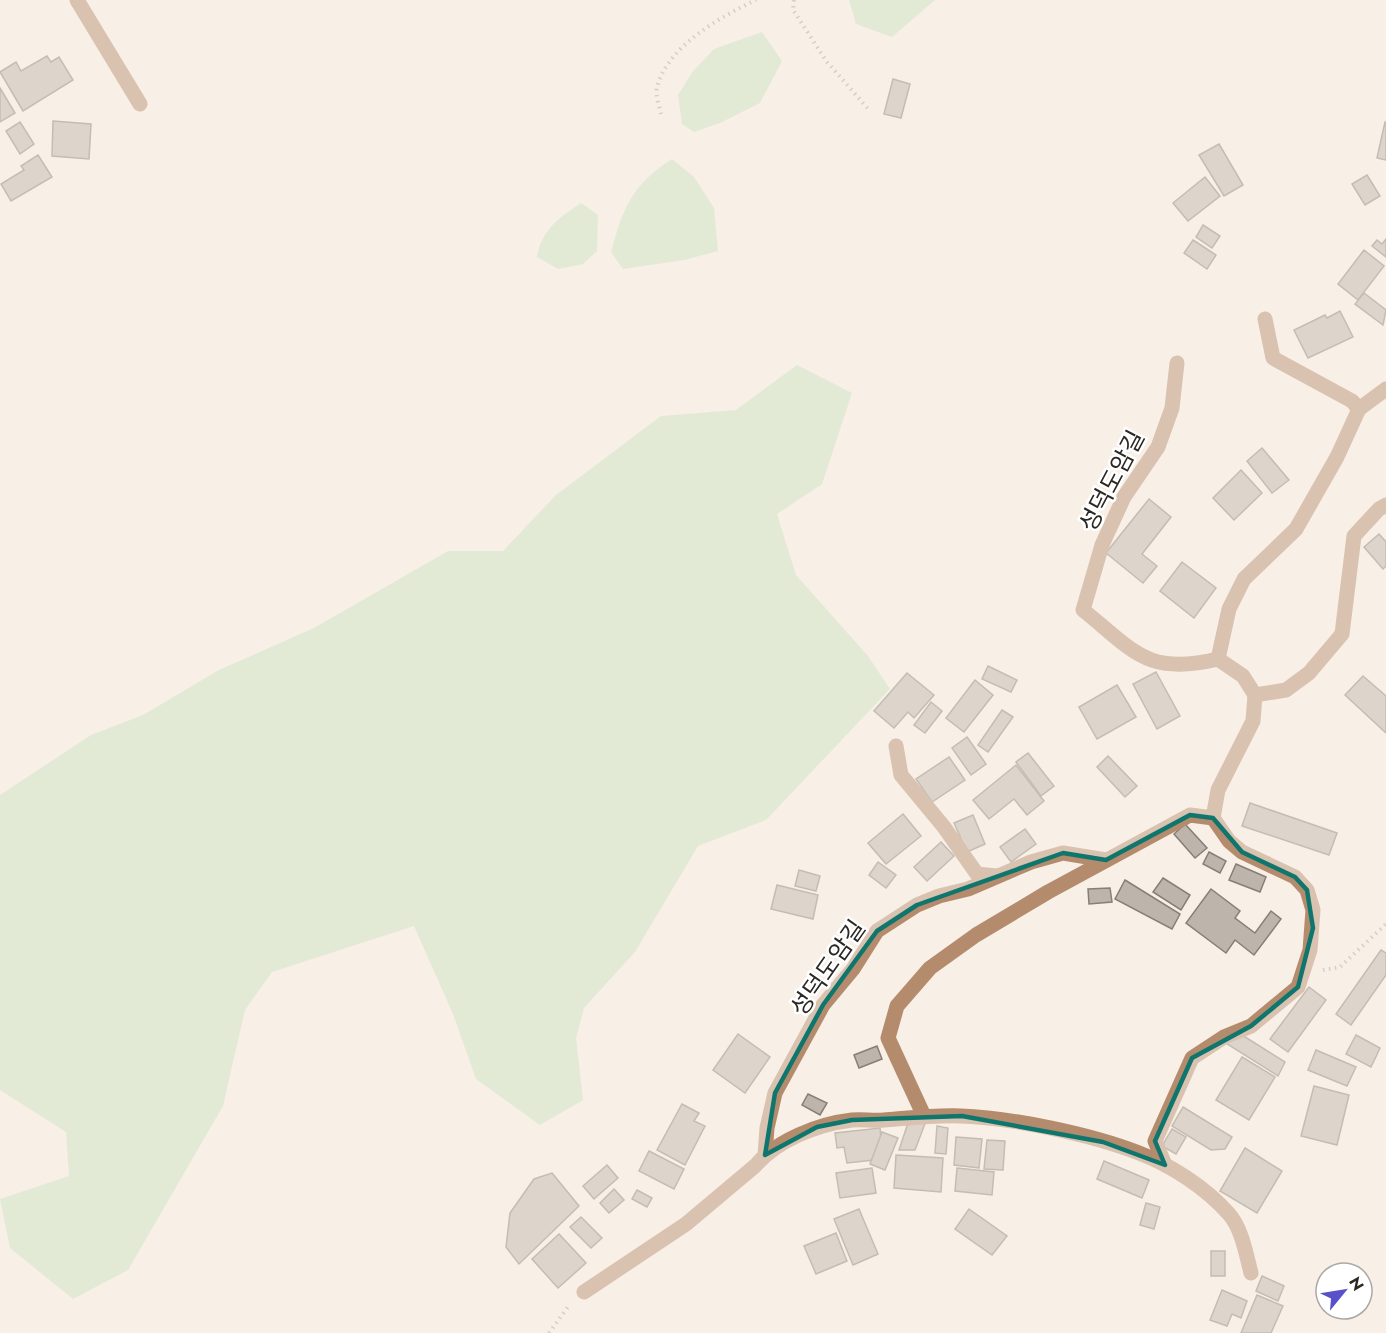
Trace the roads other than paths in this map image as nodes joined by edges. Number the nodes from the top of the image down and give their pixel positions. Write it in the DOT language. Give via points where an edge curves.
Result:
graph roads {
  1 [pos="76,0"];
  2 [pos="140,104"];
  3 [pos="1264,319"];
  4 [pos="1177,363"];
  5 [pos="1386,389"];
  6 [pos="1359,409"];
  7 [pos="1386,505"];
  8 [pos="1218,658"];
  9 [pos="1255,694"];
  10 [pos="896,746"];
  11 [pos="1213,818"];
  12 [pos="1106,860"];
  13 [pos="996,876"];
  14 [pos="924,1116"];
  15 [pos="765,1155"];
  16 [pos="1165,1165"];
  17 [pos="1251,1273"];
  18 [pos="584,1292"];
  1 -- 2 [label="street"];
  3 -- 6 [label="street" via="1273,358 1352,401"];
  4 -- 8 [label="street, 성덕도암길" via="1172,408 1158,447 1124,497 1102,545 1083,610 1138,656 1153,662 1192,665"];
  5 -- 6 [label="street"];
  6 -- 8 [label="street" via="1296,529 1244,579 1229,609"];
  7 -- 9 [label="street" via="1354,536 1342,634 1309,673 1286,690"];
  8 -- 9 [label="street" via="1244,676"];
  9 -- 11 [label="street" via="1253,721 1218,790"];
  10 -- 13 [label="street" via="900,775 977,874"];
  11 -- 12 [label="street" via="1190,814"];
  11 -- 16 [label="street" via="1229,842 1242,852 1294,877 1308,890 1313,928 1305,973 1298,987 1251,1026 1224,1037 1192,1058 1155,1141"];
  12 -- 13 [label="street, 성덕도암길" via="1063,853"];
  12 -- 14 [label="street" via="976,935 930,968 897,1006 888,1038"];
  13 -- 15 [label="street, 성덕도암길" via="916,905 877,931 824,1005 775,1093"];
  14 -- 15 [label="street" via="852,1120 817,1127"];
  14 -- 16 [label="street" via="962,1116 1052,1130 1130,1150"];
  15 -- 18 [label="street" via="686,1224"];
  16 -- 17 [label="street" via="1230,1215 1244,1243"];
}
